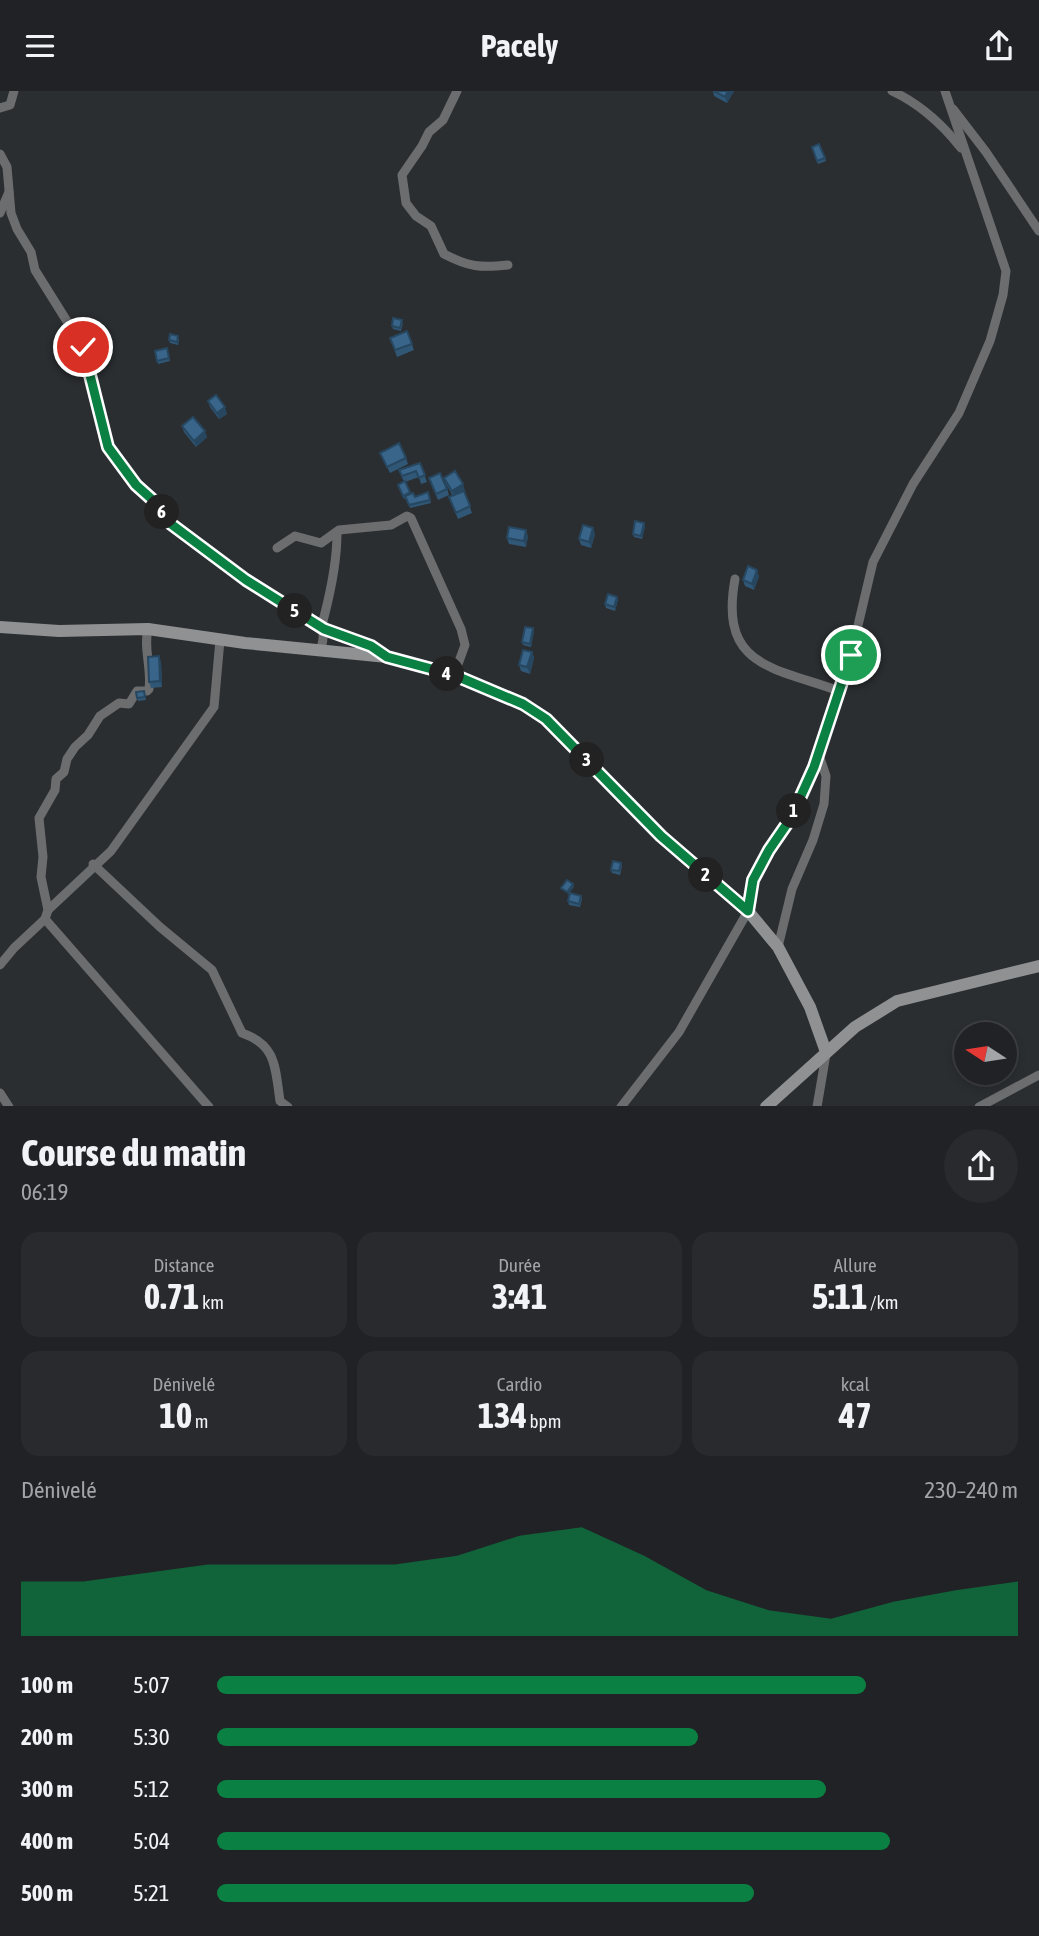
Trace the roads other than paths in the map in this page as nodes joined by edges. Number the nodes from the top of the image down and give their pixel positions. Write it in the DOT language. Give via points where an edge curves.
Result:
graph roads {
  1 [pos="13,91"];
  2 [pos="457,91"];
  3 [pos="892,91"];
  4 [pos="944,91"];
  5 [pos="951,106"];
  6 [pos="0,108"];
  7 [pos="964,152"];
  8 [pos="0,153"];
  9 [pos="9,191"];
  10 [pos="0,213"];
  11 [pos="1039,231"];
  12 [pos="508,265"];
  13 [pos="337,533"];
  14 [pos="277,548"];
  15 [pos="735,579"];
  16 [pos="0,628"];
  17 [pos="148,629"];
  18 [pos="324,629"];
  19 [pos="220,640"];
  20 [pos="320,650"];
  21 [pos="387,657"];
  22 [pos="454,675"];
  23 [pos="839,691"];
  24 [pos="819,753"];
  25 [pos="93,864"];
  26 [pos="748,911"];
  27 [pos="47,915"];
  28 [pos="778,947"];
  29 [pos="0,965"];
  30 [pos="1039,966"];
  31 [pos="826,1052"];
  32 [pos="1039,1075"];
  33 [pos="208,1106"];
  34 [pos="287,1106"];
  35 [pos="622,1106"];
  36 [pos="767,1106"];
  37 [pos="817,1106"];
  38 [pos="981,1106"];
  1 -- 6 [label="street" via="10,106"];
  2 -- 12 [label="street" via="443,120 429,132 402,175 406,203 431,226 444,254 469,266"];
  3 -- 7 [label="street" via="931,116"];
  4 -- 5 [label="street"];
  5 -- 7 [label="street"];
  5 -- 11 [label="street"];
  7 -- 23 [label="street" via="1006,271 1003,295 990,341 959,413 913,484 873,562"];
  8 -- 9 [label="street" via="7,167"];
  9 -- 10 [label="street"];
  9 -- 18 [label="street" via="11,213 35,270 83,347 108,447 117,460 171,524 237,574"];
  13 -- 14 [label="street" via="321,543 295,536"];
  13 -- 18 [label="street"];
  13 -- 22 [label="street" via="411,518 461,629 465,645"];
  15 -- 23 [label="street" via="730,605 740,645 756,661"];
  16 -- 17 [label="street"];
  17 -- 19 [label="street"];
  17 -- 27 [label="street" via="149,689 137,691 129,704 119,703 100,716 67,759 39,818"];
  18 -- 20 [label="street"];
  18 -- 21 [label="street" via="371,646"];
  19 -- 20 [label="street"];
  19 -- 25 [label="street" via="214,707 111,851"];
  20 -- 21 [label="street"];
  21 -- 22 [label="street"];
  22 -- 26 [label="street" via="523,704 546,719 661,836"];
  23 -- 24 [label="street"];
  24 -- 26 [label="street" via="791,818 753,880"];
  24 -- 28 [label="street" via="826,776 824,804 792,889"];
  25 -- 27 [label="street"];
  25 -- 34 [label="street" via="212,969 242,1033 257,1038 274,1058 280,1101"];
  26 -- 28 [label="street"];
  26 -- 35 [label="street" via="679,1032"];
  27 -- 29 [label="street"];
  27 -- 33 [label="street"];
  28 -- 31 [label="street" via="810,1007"];
  30 -- 31 [label="street" via="897,1001"];
  31 -- 36 [label="street"];
  31 -- 37 [label="street"];
  32 -- 38 [label="street"];
}
